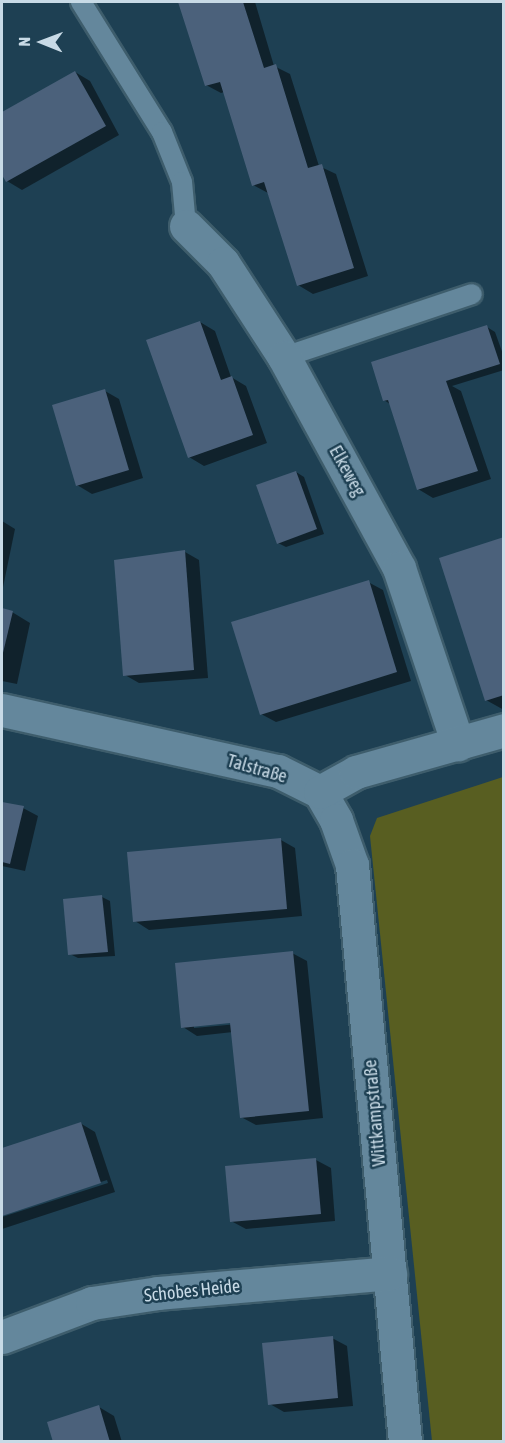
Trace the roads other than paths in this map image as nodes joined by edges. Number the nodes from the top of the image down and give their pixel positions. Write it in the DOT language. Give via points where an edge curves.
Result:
graph roads {
  1 [pos="81,2"];
  2 [pos="186,226"];
  3 [pos="472,294"];
  4 [pos="284,357"];
  5 [pos="2,710"];
  6 [pos="504,730"];
  7 [pos="458,744"];
  8 [pos="320,792"];
  9 [pos="390,1273"];
  10 [pos="2,1337"];
  11 [pos="405,1442"];
  1 -- 2 [label="lane" via="162,132 182,182"];
  2 -- 4 [label="street, Elkeweg" via="223,263"];
  3 -- 4 [label="lane"];
  4 -- 7 [label="street, Elkeweg" via="399,568"];
  5 -- 8 [label="street, Talstraße" via="278,771"];
  6 -- 7 [label="street"];
  7 -- 8 [label="street" via="356,772"];
  8 -- 9 [label="street, Wittkampstraße" via="336,820 352,865"];
  9 -- 10 [label="street, Schobes Heide" via="158,1293 92,1303"];
  9 -- 11 [label="street, Wittkampstraße"];
}
